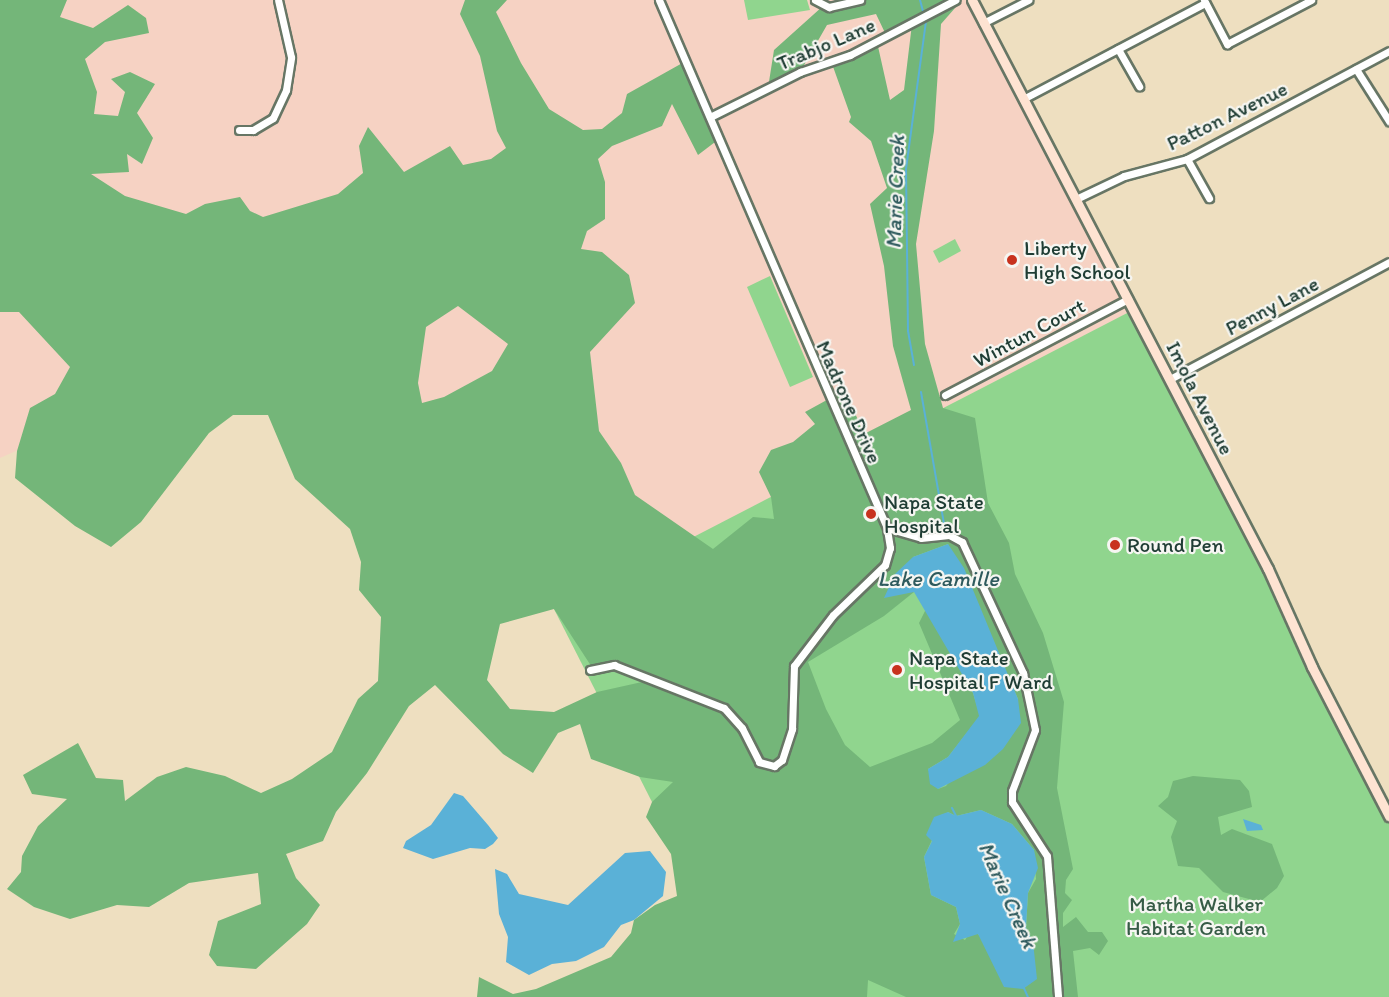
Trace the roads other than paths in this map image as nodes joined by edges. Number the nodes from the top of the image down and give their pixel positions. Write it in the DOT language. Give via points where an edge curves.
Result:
graph roads {
  1 [pos="278,0"];
  2 [pos="659,0"];
  3 [pos="815,0"];
  4 [pos="860,0"];
  5 [pos="955,0"];
  6 [pos="972,0"];
  7 [pos="1028,0"];
  8 [pos="1311,0"];
  9 [pos="1205,2"];
  10 [pos="1301,2"];
  11 [pos="984,23"];
  12 [pos="1118,49"];
  13 [pos="1389,51"];
  14 [pos="1356,69"];
  15 [pos="1139,86"];
  16 [pos="1023,99"];
  17 [pos="710,117"];
  18 [pos="1389,122"];
  19 [pos="240,130"];
  20 [pos="1187,159"];
  21 [pos="1209,198"];
  22 [pos="1076,199"];
  23 [pos="1389,262"];
  24 [pos="1128,299"];
  25 [pos="1170,379"];
  26 [pos="945,395"];
  27 [pos="886,528"];
  28 [pos="590,670"];
  29 [pos="1389,816"];
  30 [pos="1059,997"];
  1 -- 19 [label="street" via="291,57 286,90 270,120 253,130"];
  2 -- 17 [label="street, Madrone Drive"];
  3 -- 4 [label="street" via="830,7"];
  5 -- 17 [label="street, Trabjo Lane" via="850,56 801,72"];
  6 -- 11 [label="street, Imola Avenue"];
  7 -- 11 [label="street"];
  8 -- 10 [label="street"];
  9 -- 10 [label="street" via="1227,44"];
  9 -- 12 [label="street"];
  11 -- 16 [label="street, Imola Avenue"];
  12 -- 15 [label="street"];
  12 -- 16 [label="street"];
  13 -- 14 [label="street, Patton Avenue"];
  14 -- 18 [label="street"];
  14 -- 20 [label="street, Patton Avenue"];
  16 -- 22 [label="street, Imola Avenue"];
  17 -- 27 [label="street, Madrone Drive"];
  20 -- 21 [label="street"];
  20 -- 22 [label="street, Patton Avenue" via="1124,176"];
  22 -- 24 [label="street, Imola Avenue"];
  23 -- 25 [label="street, Penny Lane"];
  24 -- 25 [label="street, Imola Avenue"];
  24 -- 26 [label="street, Wintun Court"];
  25 -- 29 [label="street, Imola Avenue"];
  27 -- 28 [label="street" via="890,548 885,565 833,615 794,666 792,729 782,760 774,766 759,762 742,728 724,708 614,665"];
  27 -- 30 [label="street" via="921,538 949,534 962,542 1030,690 1035,730 1012,791 1012,802 1047,856"];
}
